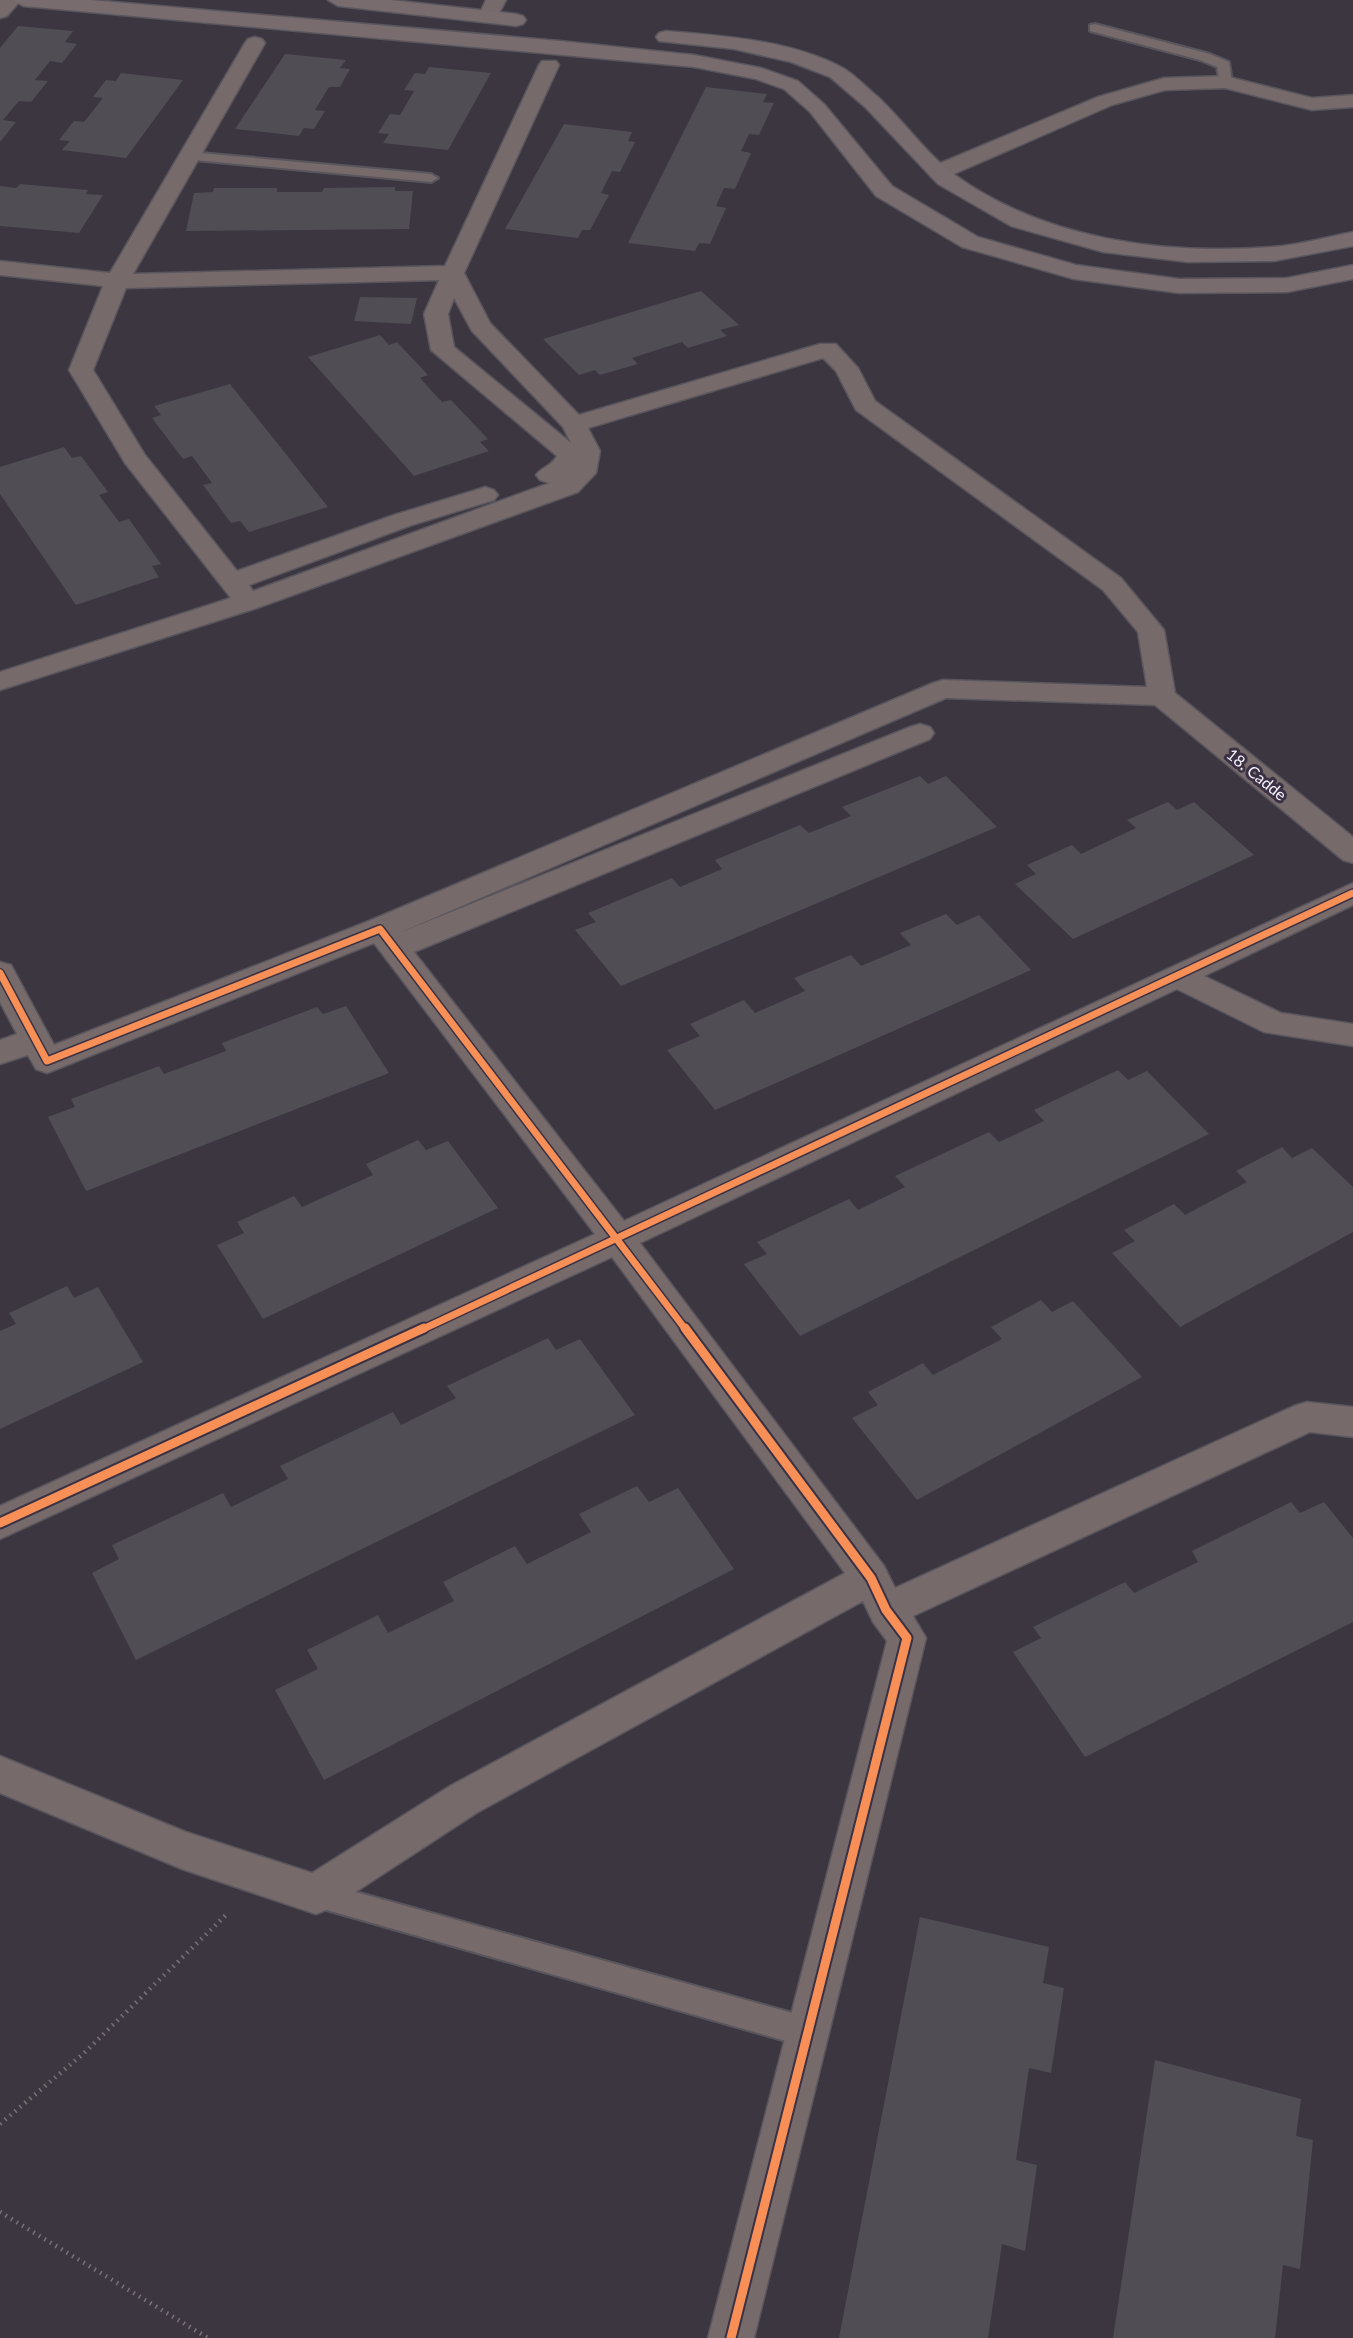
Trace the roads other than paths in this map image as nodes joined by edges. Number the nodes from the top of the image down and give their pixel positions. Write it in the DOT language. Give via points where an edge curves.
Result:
graph roads {
  1 [pos="10,0"];
  2 [pos="23,0"];
  3 [pos="338,0"];
  4 [pos="492,9"];
  5 [pos="0,12"];
  6 [pos="533,22"];
  7 [pos="1095,28"];
  8 [pos="645,35"];
  9 [pos="255,43"];
  10 [pos="549,65"];
  11 [pos="1225,82"];
  12 [pos="1353,101"];
  13 [pos="189,156"];
  14 [pos="939,172"];
  15 [pos="430,178"];
  16 [pos="1353,239"];
  17 [pos="0,268"];
  18 [pos="1353,272"];
  19 [pos="453,273"];
  20 [pos="117,281"];
  21 [pos="574,424"];
  22 [pos="232,582"];
  23 [pos="248,602"];
  24 [pos="0,681"];
  25 [pos="1162,696"];
  26 [pos="920,733"];
  27 [pos="1353,853"];
  28 [pos="1353,893"];
  29 [pos="387,939"];
  30 [pos="0,973"];
  31 [pos="1178,976"];
  32 [pos="1353,1035"];
  33 [pos="36,1040"];
  34 [pos="0,1052"];
  35 [pos="618,1239"];
  36 [pos="1353,1422"];
  37 [pos="0,1523"];
  38 [pos="878,1594"];
  39 [pos="0,1774"];
  40 [pos="316,1894"];
  41 [pos="807,2032"];
  42 [pos="731,2338"];
  1 -- 5 [label="street"];
  2 -- 18 [label="street" via="560,47 694,61 761,74 791,85 817,108 884,191 970,242 1074,272 1179,286 1287,285"];
  3 -- 4 [label="street"];
  4 -- 6 [label="street"];
  7 -- 11 [label="lane" via="1205,57 1224,65"];
  8 -- 14 [label="street" via="734,43 797,57 837,74 872,103"];
  9 -- 13 [label="street"];
  10 -- 19 [label="street"];
  11 -- 12 [label="street" via="1312,104"];
  11 -- 14 [label="street" via="1164,84 1105,101"];
  13 -- 15 [label="lane"];
  13 -- 20 [label="street"];
  14 -- 16 [label="street" via="1019,221 1103,244 1188,255 1274,254"];
  17 -- 20 [label="street"];
  19 -- 20 [label="street"];
  19 -- 21 [label="street" via="480,326"];
  19 -- 22 [label="street" via="436,314 443,350 570,454 560,471 404,520"];
  20 -- 22 [label="street" via="81,370 134,458"];
  21 -- 23 [label="street" via="588,451 582,473 569,487"];
  21 -- 25 [label="street" via="828,349 846,368 865,405 1113,584 1151,630"];
  22 -- 23 [label="street"];
  23 -- 24 [label="street"];
  25 -- 27 [label="street, 18. Cadde"];
  25 -- 29 [label="street" via="943,689"];
  26 -- 29 [label="street"];
  28 -- 31 [label="street"];
  29 -- 33 [label="street" via="47,1061"];
  29 -- 35 [label="street"];
  30 -- 33 [label="street"];
  31 -- 32 [label="street" via="1275,1024"];
  31 -- 35 [label="street"];
  33 -- 34 [label="street"];
  35 -- 37 [label="street"];
  35 -- 38 [label="street"];
  36 -- 38 [label="street" via="1307,1417"];
  38 -- 40 [label="street" via="464,1799"];
  38 -- 41 [label="street" via="907,1638"];
  39 -- 40 [label="street" via="182,1850"];
  40 -- 41 [label="lane"];
  41 -- 42 [label="street"];
}
